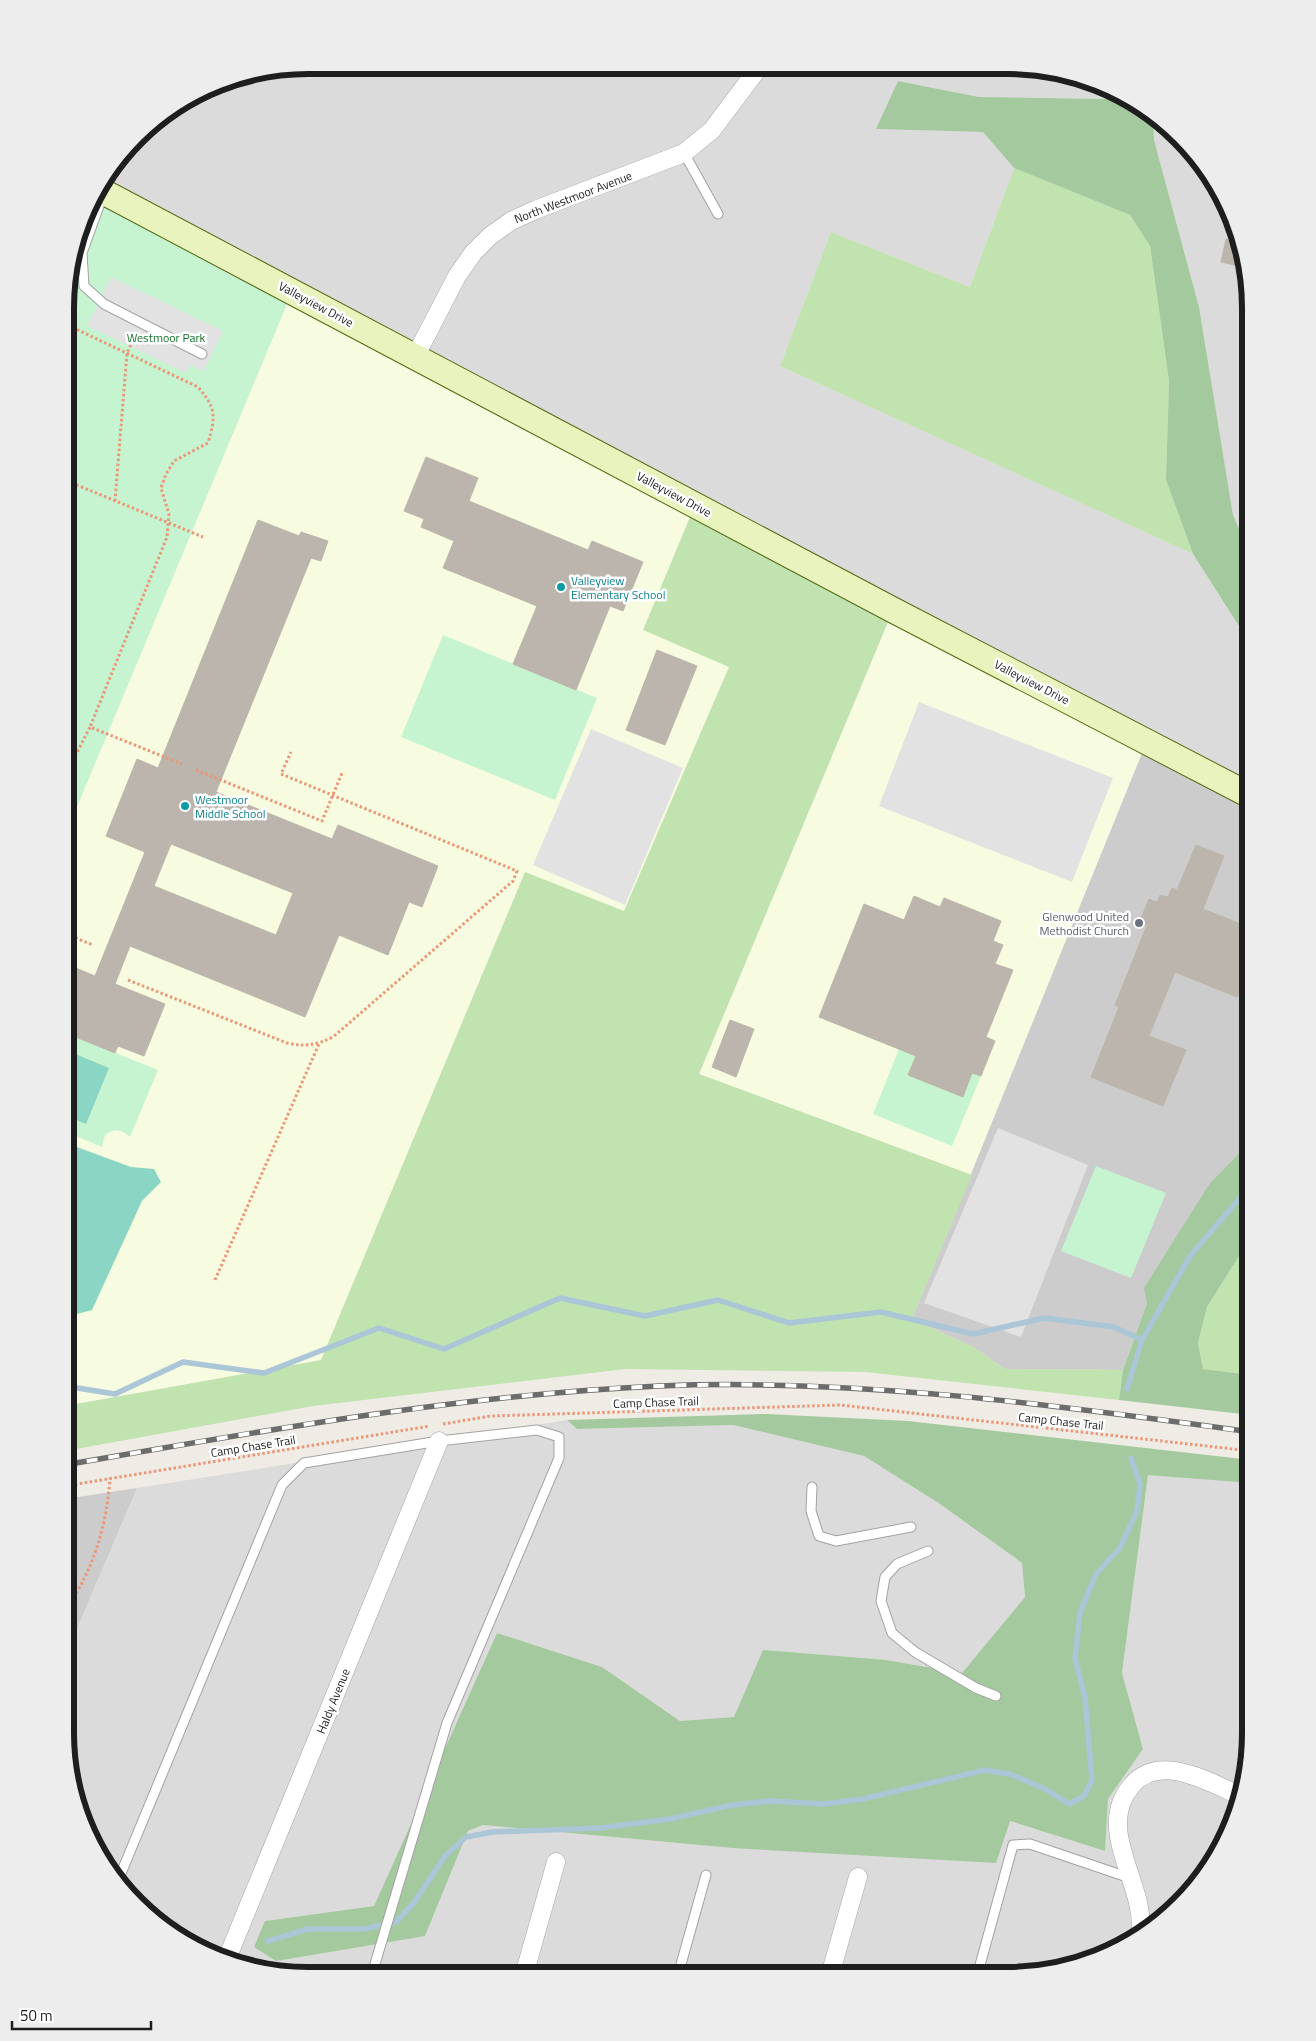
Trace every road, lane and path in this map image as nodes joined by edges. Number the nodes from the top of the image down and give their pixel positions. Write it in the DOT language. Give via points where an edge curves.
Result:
graph roads {
  1 [pos="754,74"];
  2 [pos="684,153"];
  3 [pos="104,193"];
  4 [pos="95,212"];
  5 [pos="718,214"];
  6 [pos="140,323"];
  7 [pos="74,330"];
  8 [pos="127,353"];
  9 [pos="202,354"];
  10 [pos="415,357"];
  11 [pos="74,484"];
  12 [pos="115,501"];
  13 [pos="168,522"];
  14 [pos="203,537"];
  15 [pos="90,727"];
  16 [pos="291,752"];
  17 [pos="74,758"];
  18 [pos="182,764"];
  19 [pos="196,770"];
  20 [pos="342,773"];
  21 [pos="1242,791"];
  22 [pos="333,795"];
  23 [pos="74,937"];
  24 [pos="93,945"];
  25 [pos="128,980"];
  26 [pos="319,1043"];
  27 [pos="215,1280"];
  28 [pos="437,1430"];
  29 [pos="1242,1450"];
  30 [pos="110,1478"];
  31 [pos="74,1484"];
  32 [pos="812,1487"];
  33 [pos="911,1527"];
  34 [pos="928,1551"];
  35 [pos="74,1598"];
  36 [pos="996,1696"];
  37 [pos="1234,1793"];
  38 [pos="556,1862"];
  39 [pos="121,1874"];
  40 [pos="706,1875"];
  41 [pos="858,1877"];
  42 [pos="1132,1879"];
  43 [pos="1141,1926"];
  44 [pos="229,1954"];
  45 [pos="374,1967"];
  46 [pos="526,1967"];
  47 [pos="680,1967"];
  48 [pos="833,1967"];
  49 [pos="979,1967"];
  1 -- 2 [label="street, North Westmoor Avenue" via="712,130"];
  2 -- 5 [label="lane"];
  2 -- 10 [label="street, North Westmoor Avenue" via="511,221 473,253 456,276"];
  3 -- 10 [label="street, Valleyview Drive"];
  4 -- 6 [label="lane" via="82,253 84,286 104,304"];
  6 -- 8 [label="path"];
  6 -- 9 [label="lane"];
  7 -- 8 [label="path"];
  8 -- 12 [label="path"];
  8 -- 13 [label="path" via="198,387 210,402 214,417 208,443 174,460 166,474 161,488 169,514"];
  10 -- 21 [label="street, Valleyview Drive"];
  11 -- 12 [label="path"];
  12 -- 13 [label="path"];
  13 -- 14 [label="path"];
  13 -- 15 [label="path" via="168,537"];
  15 -- 17 [label="path"];
  15 -- 18 [label="path"];
  16 -- 22 [label="path" via="281,774"];
  19 -- 22 [label="path" via="322,821"];
  20 -- 22 [label="path"];
  22 -- 26 [label="path" via="517,871 513,881 339,1031"];
  23 -- 24 [label="path"];
  25 -- 26 [label="path" via="287,1043 303,1046"];
  26 -- 27 [label="path"];
  28 -- 29 [label="path, Camp Chase Trail" via="491,1416 840,1405"];
  28 -- 30 [label="path, Camp Chase Trail"];
  28 -- 39 [label="lane" via="304,1463 282,1485"];
  28 -- 44 [label="street, Haldy Avenue"];
  28 -- 45 [label="lane" via="537,1430 559,1437 559,1458 447,1723"];
  30 -- 31 [label="path, Camp Chase Trail"];
  30 -- 35 [label="path" via="105,1523 93,1559"];
  32 -- 33 [label="lane" via="811,1511 819,1536 836,1541"];
  34 -- 36 [label="lane" via="897,1564 885,1577 881,1601 892,1633 922,1656"];
  37 -- 42 [label="street" via="1172,1770 1152,1773 1134,1783 1121,1804 1117,1830"];
  38 -- 46 [label="street"];
  40 -- 47 [label="lane"];
  41 -- 48 [label="street"];
  42 -- 43 [label="street"];
  42 -- 49 [label="lane" via="1030,1844 1013,1845"];
}
